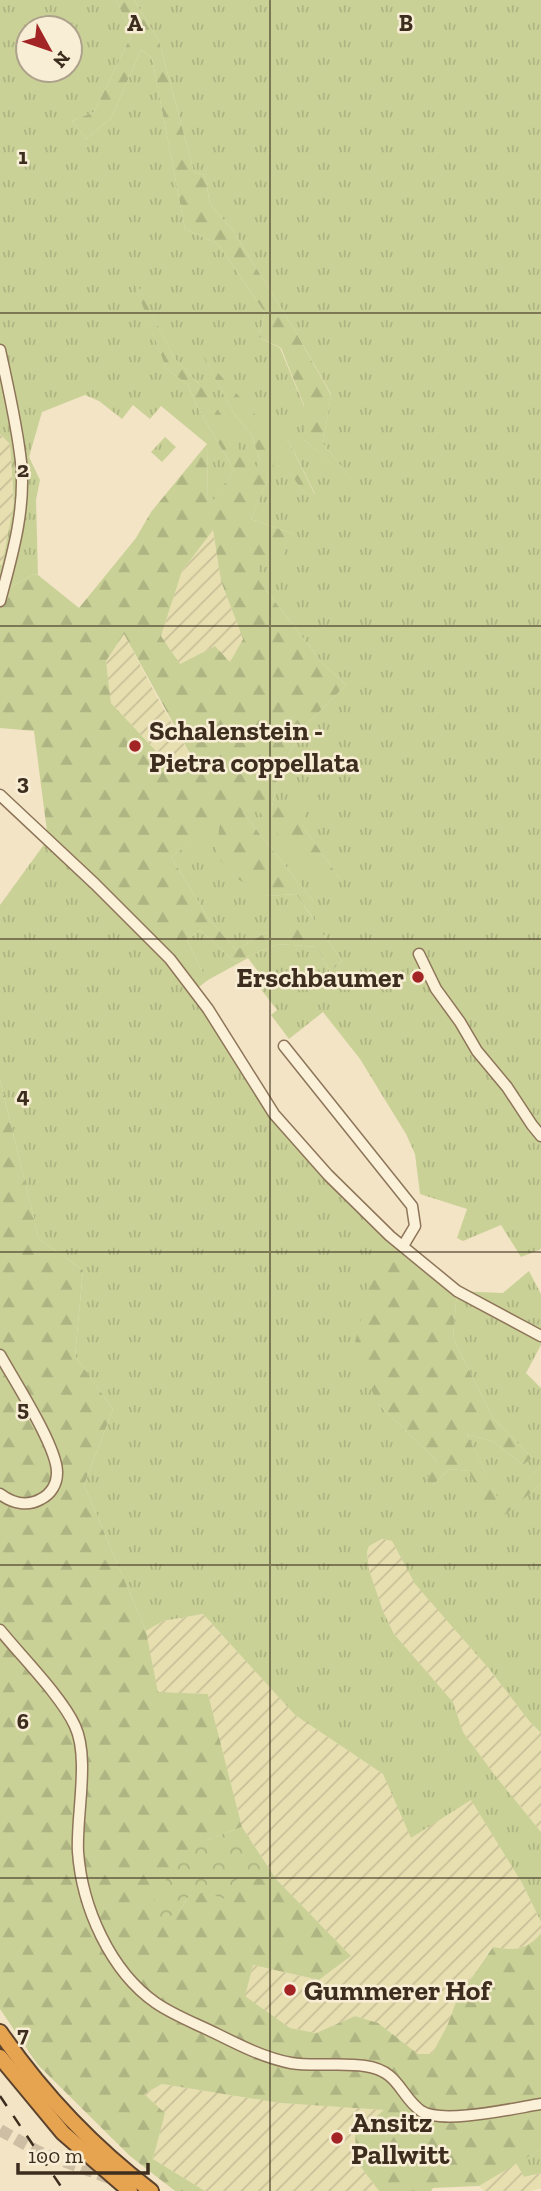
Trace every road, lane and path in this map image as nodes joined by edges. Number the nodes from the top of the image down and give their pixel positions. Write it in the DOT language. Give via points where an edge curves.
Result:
graph roads {
  1 [pos="0,350"];
  2 [pos="0,601"];
  3 [pos="0,795"];
  4 [pos="419,954"];
  5 [pos="284,1046"];
  6 [pos="541,1136"];
  7 [pos="403,1247"];
  8 [pos="541,1336"];
  9 [pos="0,1355"];
  10 [pos="0,1494"];
  11 [pos="0,1630"];
  12 [pos="0,2032"];
  13 [pos="0,2057"];
  14 [pos="541,2104"];
  15 [pos="130,2191"];
  16 [pos="152,2191"];
  1 -- 2 [label="street" via="15,422 22,491"];
  3 -- 7 [label="street" via="170,959 208,1009 274,1114 328,1175"];
  4 -- 6 [label="street" via="477,1051"];
  5 -- 7 [label="street" via="412,1206 415,1226"];
  7 -- 8 [label="street" via="457,1291"];
  9 -- 10 [label="street" via="48,1443 57,1473 50,1493 33,1502 14,1502"];
  11 -- 14 [label="street" via="75,1726 81,1744 79,1866 102,1936 131,1981 176,2015 267,2057 375,2068 398,2082 416,2106 430,2115 449,2117"];
  12 -- 16 [label="highway" via="51,2100 96,2146"];
  13 -- 15 [label="highway" via="63,2133"];
}
